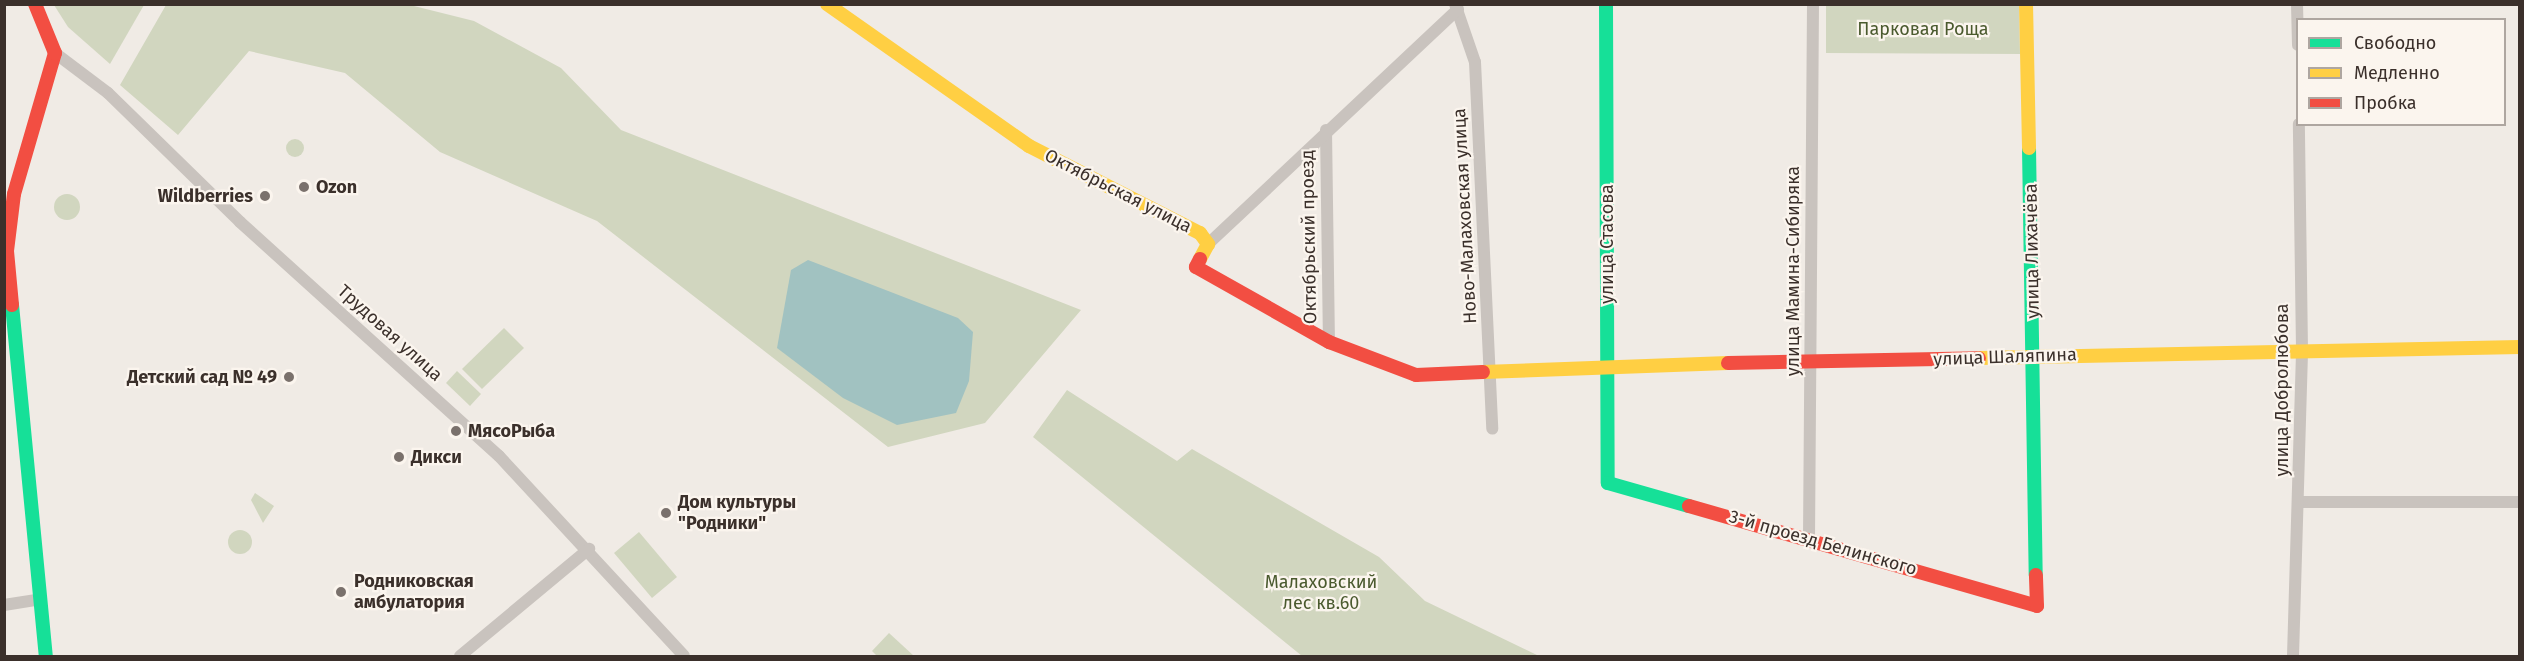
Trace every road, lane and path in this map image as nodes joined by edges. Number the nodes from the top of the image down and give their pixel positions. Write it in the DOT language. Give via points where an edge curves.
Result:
graph roads {
  1 [pos="35,4"];
  2 [pos="848,4"];
  3 [pos="1606,4"];
  4 [pos="1813,4"];
  5 [pos="2026,4"];
  6 [pos="1456,7"];
  7 [pos="831,8"];
  8 [pos="55,53"];
  9 [pos="2299,126"];
  10 [pos="1326,130"];
  11 [pos="1208,244"];
  12 [pos="1329,342"];
  13 [pos="2520,347"];
  14 [pos="2302,350"];
  15 [pos="2034,355"];
  16 [pos="1607,366"];
  17 [pos="1810,366"];
  18 [pos="1492,373"];
  19 [pos="1492,429"];
  20 [pos="1608,483"];
  21 [pos="2300,502"];
  22 [pos="2520,502"];
  23 [pos="1809,538"];
  24 [pos="589,549"];
  25 [pos="40,599"];
  26 [pos="4,605"];
  27 [pos="2037,606"];
  28 [pos="46,657"];
  29 [pos="460,657"];
  30 [pos="684,657"];
  31 [pos="2293,657"];
  1 -- 8 [label="street"];
  2 -- 7 [label="street"];
  3 -- 16 [label="street, улица Стасова"];
  4 -- 17 [label="street, улица Мамина-Сибиряка"];
  5 -- 15 [label="street, улица Лихачёва"];
  6 -- 10 [label="street, Октябрьский проезд"];
  6 -- 18 [label="street, Ново-Малаховская улица" via="1475,62"];
  7 -- 11 [label="street, Октябрьская улица" via="1029,146 1200,233"];
  8 -- 24 [label="street, Трудовая улица" via="108,93 240,222 500,456"];
  8 -- 25 [label="street" via="15,194 7,251"];
  9 -- 14 [label="street, улица Добролюбова"];
  10 -- 11 [label="street, Октябрьский проезд"];
  10 -- 12 [label="street, Октябрьский проезд"];
  11 -- 12 [label="street, Октябрьская улица" via="1196,267"];
  12 -- 18 [label="street, Октябрьская улица" via="1416,375"];
  13 -- 14 [label="street, улица Шаляпина"];
  14 -- 15 [label="street, улица Шаляпина"];
  14 -- 21 [label="street, улица Добролюбова"];
  15 -- 17 [label="street, улица Шаляпина"];
  15 -- 27 [label="street, улица Лихачёва"];
  16 -- 17 [label="street, улица Шаляпина"];
  16 -- 18 [label="street, улица Шаляпина"];
  16 -- 20 [label="street, улица Стасова"];
  17 -- 23 [label="street, улица Мамина-Сибиряка"];
  18 -- 19 [label="street, Ново-Малаховская улица"];
  20 -- 23 [label="street, 3-й проезд Белинского"];
  21 -- 22 [label="street"];
  21 -- 31 [label="street, улица Добролюбова"];
  23 -- 27 [label="street, 3-й проезд Белинского"];
  24 -- 29 [label="street"];
  24 -- 30 [label="street, Трудовая улица"];
  25 -- 26 [label="street"];
  25 -- 28 [label="street"];
}
